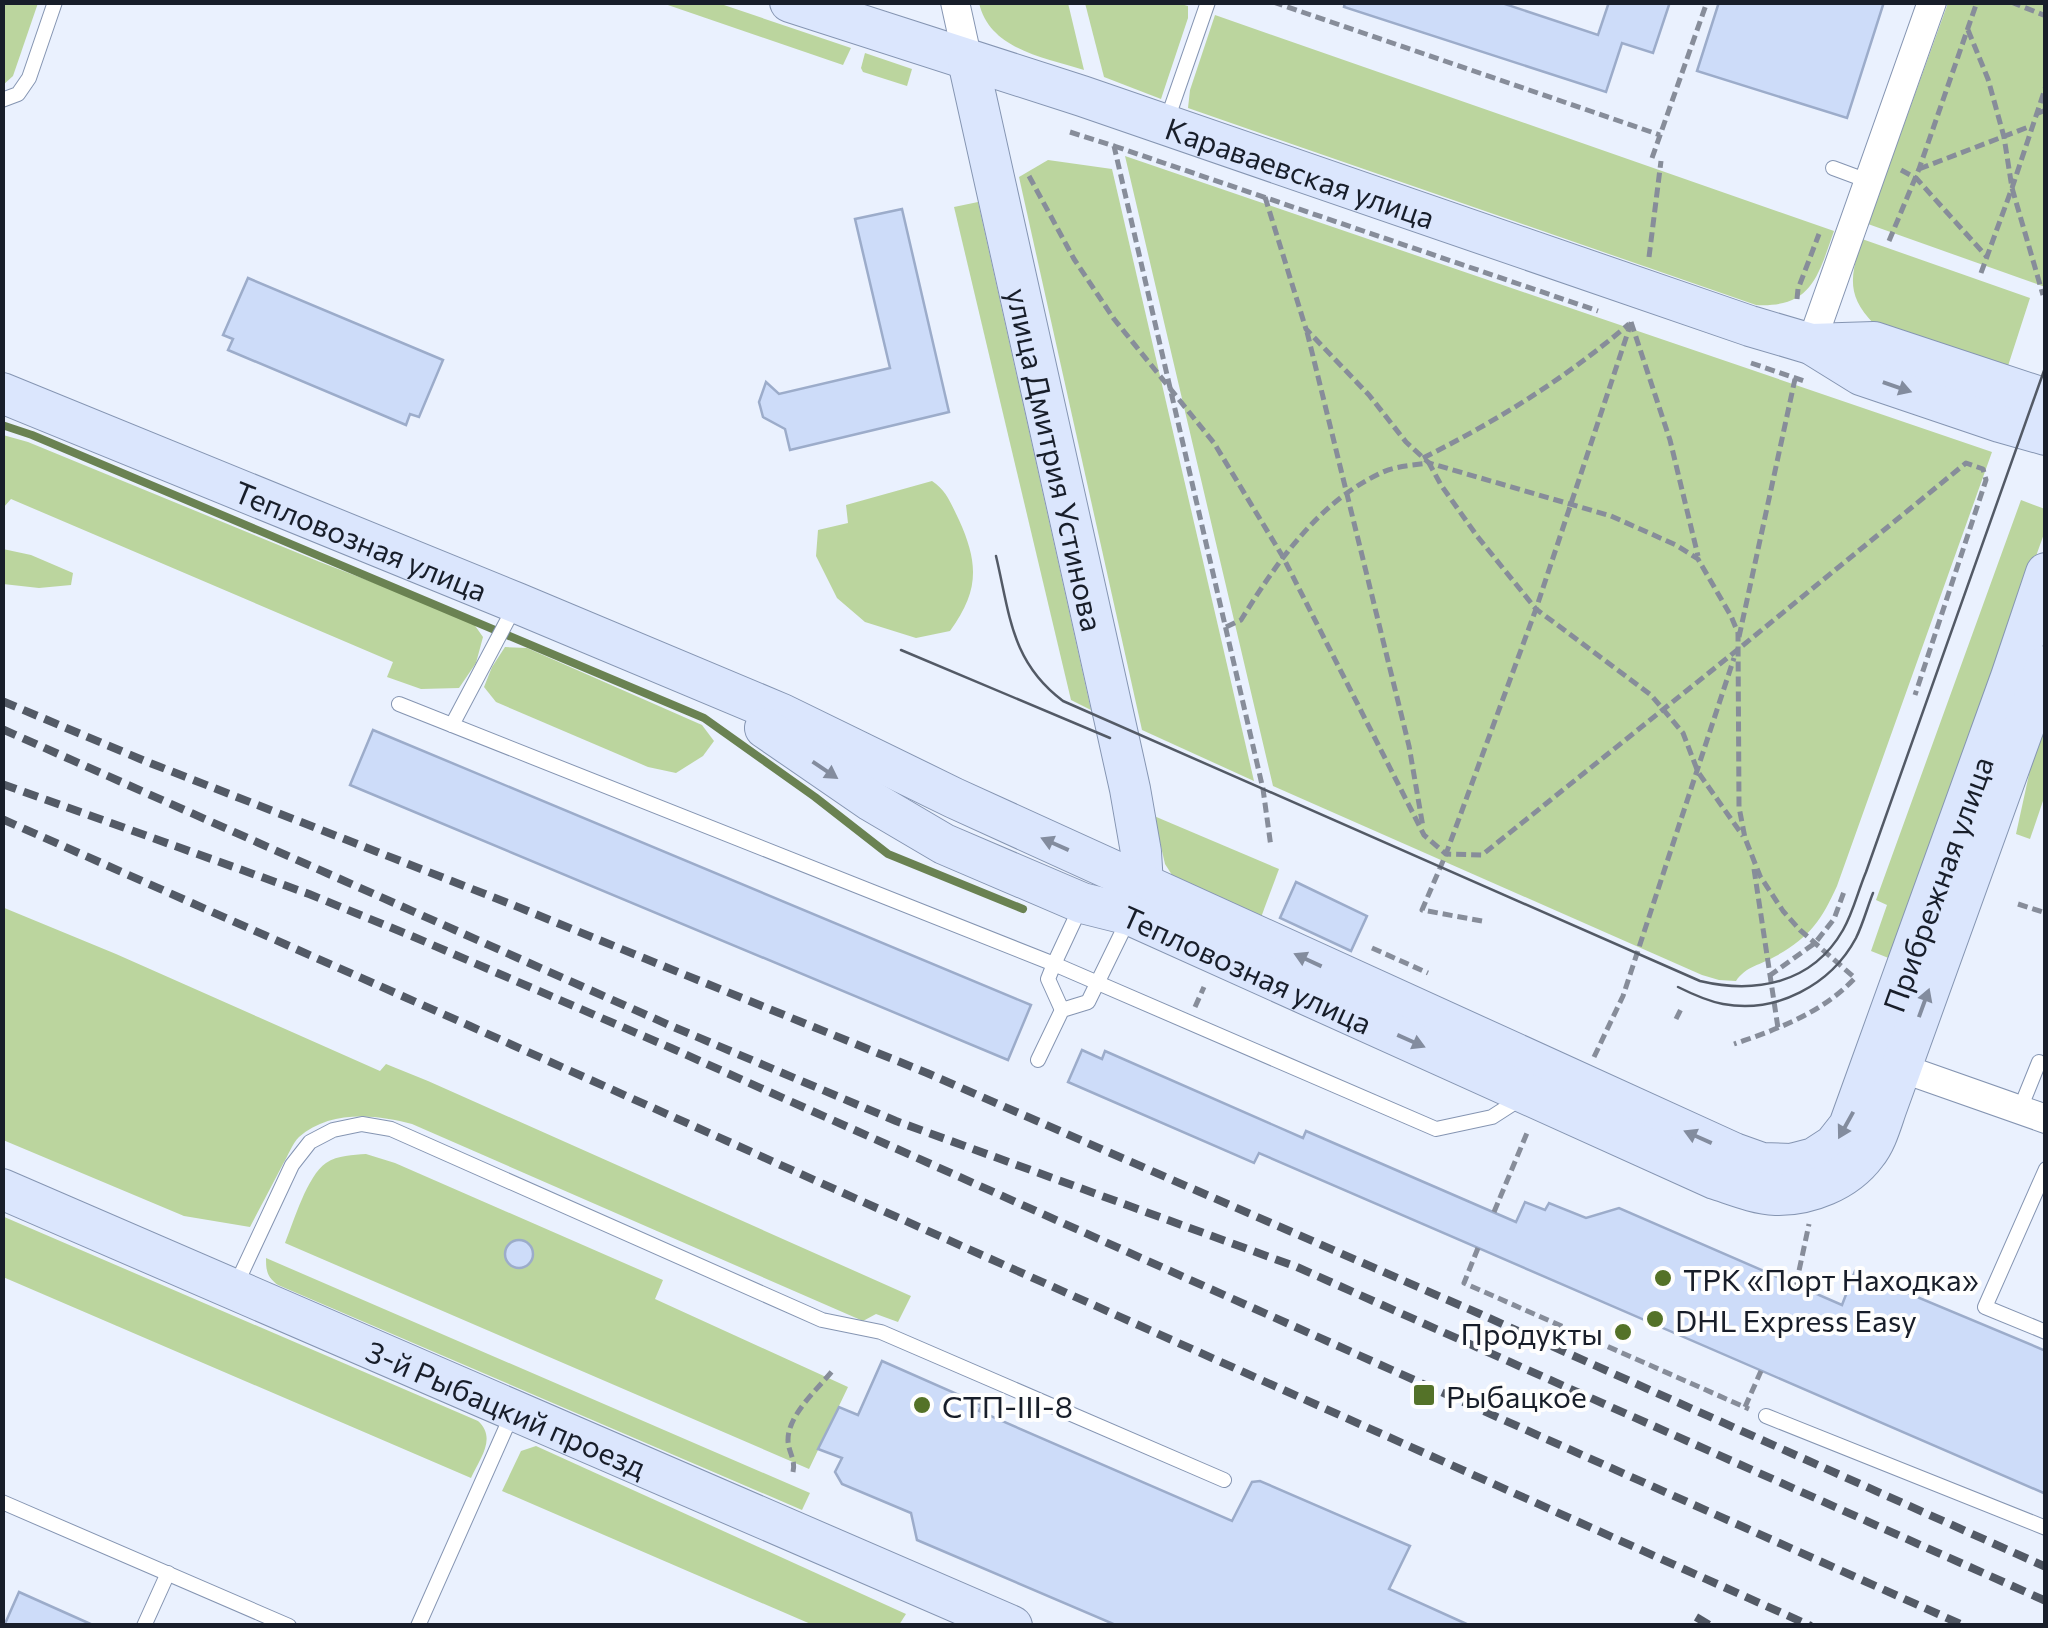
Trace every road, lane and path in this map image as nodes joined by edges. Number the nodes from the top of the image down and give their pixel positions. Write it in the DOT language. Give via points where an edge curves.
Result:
graph roads {
  1 [pos="55,2"];
  2 [pos="790,2"];
  3 [pos="955,2"];
  4 [pos="1208,2"];
  5 [pos="1273,2"];
  6 [pos="1707,2"];
  7 [pos="1932,2"];
  8 [pos="1978,2"];
  9 [pos="2011,2"];
  10 [pos="2046,16"];
  11 [pos="1968,30"];
  12 [pos="968,61"];
  13 [pos="2046,86"];
  14 [pos="2,100"];
  15 [pos="2046,110"];
  16 [pos="2036,114"];
  17 [pos="1166,125"];
  18 [pos="2031,126"];
  19 [pos="1070,132"];
  20 [pos="1660,135"];
  21 [pos="2004,136"];
  22 [pos="1652,158"];
  23 [pos="1660,161"];
  24 [pos="1026,168"];
  25 [pos="1832,168"];
  26 [pos="1919,168"];
  27 [pos="1872,169"];
  28 [pos="1916,178"];
  29 [pos="2012,188"];
  30 [pos="1265,197"];
  31 [pos="1889,240"];
  32 [pos="1987,258"];
  33 [pos="1648,266"];
  34 [pos="1982,272"];
  35 [pos="2043,295"];
  36 [pos="1631,322"];
  37 [pos="1306,329"];
  38 [pos="1803,361"];
  39 [pos="1171,388"];
  40 [pos="2,393"];
  41 [pos="2046,399"];
  42 [pos="2046,435"];
  43 [pos="1426,460"];
  44 [pos="1346,494"];
  45 [pos="1572,503"];
  46 [pos="1283,557"];
  47 [pos="1698,559"];
  48 [pos="2046,574"];
  49 [pos="1536,610"];
  50 [pos="511,613"];
  51 [pos="1226,627"];
  52 [pos="1736,652"];
  53 [pos="2035,680"];
  54 [pos="720,690"];
  55 [pos="1915,695"];
  56 [pos="399,704"];
  57 [pos="1662,710"];
  58 [pos="452,724"];
  59 [pos="1698,772"];
  60 [pos="1424,835"];
  61 [pos="1745,838"];
  62 [pos="1272,847"];
  63 [pos="1446,854"];
  64 [pos="1754,861"];
  65 [pos="1845,889"];
  66 [pos="1137,900"];
  67 [pos="1082,903"];
  68 [pos="2018,904"];
  69 [pos="2046,913"];
  70 [pos="1482,921"];
  71 [pos="1815,943"];
  72 [pos="1372,948"];
  73 [pos="1054,964"];
  74 [pos="1428,973"];
  75 [pos="1768,976"];
  76 [pos="1098,982"];
  77 [pos="1682,1007"];
  78 [pos="1062,1010"];
  79 [pos="1676,1019"];
  80 [pos="1778,1028"];
  81 [pos="1734,1044"];
  82 [pos="1038,1060"];
  83 [pos="1593,1060"];
  84 [pos="2039,1062"];
  85 [pos="1887,1063"];
  86 [pos="1528,1113"];
  87 [pos="2033,1114"];
  88 [pos="2046,1169"];
  89 [pos="2,1189"];
  90 [pos="1801,1192"];
  91 [pos="1494,1212"];
  92 [pos="1478,1248"];
  93 [pos="1796,1285"];
  94 [pos="235,1288"];
  95 [pos="2046,1332"];
  96 [pos="833,1370"];
  97 [pos="1760,1370"];
  98 [pos="1745,1407"];
  99 [pos="515,1409"];
  100 [pos="1766,1416"];
  101 [pos="794,1472"];
  102 [pos="1224,1480"];
  103 [pos="2,1502"];
  104 [pos="2046,1528"];
  105 [pos="168,1573"];
  106 [pos="1010,1625"];
  107 [pos="144,1626"];
  108 [pos="289,1626"];
  109 [pos="418,1626"];
  1 -- 14 [label="lane" via="30,78 18,94"];
  2 -- 12 [label="street, Караваевская улица"];
  3 -- 12 [label="street, улица Дмитрия Устинова"];
  4 -- 17 [label="lane"];
  5 -- 20 [label="path"];
  6 -- 20 [label="path"];
  7 -- 27 [label="street"];
  8 -- 11 [label="path"];
  9 -- 10 [label="path"];
  11 -- 21 [label="path"];
  11 -- 26 [label="path"];
  12 -- 17 [label="street, Караваевская улица"];
  12 -- 66 [label="street, улица Дмитрия Устинова" via="1126,774 1141,852"];
  13 -- 16 [label="path"];
  15 -- 16 [label="path"];
  16 -- 18 [label="path"];
  17 -- 38 [label="street, Караваевская улица" via="1750,326"];
  18 -- 21 [label="path"];
  18 -- 29 [label="path"];
  19 -- 39 [label="path" via="1114,146"];
  20 -- 22 [label="path"];
  21 -- 26 [label="path"];
  21 -- 29 [label="path"];
  23 -- 33 [label="path"];
  24 -- 39 [label="path" via="1074,259"];
  25 -- 27 [label="lane"];
  26 -- 28 [label="path"];
  27 -- 28 [label="path"];
  27 -- 38 [label="street"];
  28 -- 31 [label="path"];
  28 -- 32 [label="path"];
  29 -- 32 [label="path"];
  29 -- 35 [label="path"];
  30 -- 37 [label="path"];
  32 -- 34 [label="path"];
  36 -- 43 [label="path" via="1560,379"];
  36 -- 45 [label="path"];
  36 -- 47 [label="path" via="1670,440"];
  37 -- 43 [label="path"];
  37 -- 44 [label="path"];
  38 -- 41 [label="street, Караваевская улица" via="1874,342"];
  38 -- 42 [label="street, Караваевская улица, one-way"];
  38 -- 52 [label="path"];
  39 -- 46 [label="path" via="1214,443"];
  39 -- 51 [label="path"];
  40 -- 50 [label="street, Тепловозная улица"];
  43 -- 44 [label="path" via="1386,470"];
  43 -- 45 [label="path"];
  43 -- 49 [label="path"];
  44 -- 46 [label="path"];
  44 -- 60 [label="path"];
  45 -- 47 [label="path" via="1650,532"];
  45 -- 49 [label="path"];
  46 -- 51 [label="path" via="1240,620"];
  46 -- 60 [label="path"];
  47 -- 52 [label="path" via="1738,633"];
  48 -- 53 [label="street, Прибрежная улица"];
  49 -- 57 [label="path" via="1631,678"];
  49 -- 63 [label="path"];
  50 -- 54 [label="street, Тепловозная улица"];
  50 -- 58 [label="lane"];
  51 -- 62 [label="path"];
  52 -- 55 [label="path" via="1966,463 1983,469 1986,480"];
  52 -- 57 [label="path"];
  52 -- 59 [label="path"];
  52 -- 61 [label="path"];
  53 -- 85 [label="street, Прибрежная улица"];
  66 -- 54 [label="street, Тепловозная улица, one-way" via="954,798"];
  54 -- 67 [label="street, Тепловозная улица, one-way" via="765,729 944,844"];
  56 -- 58 [label="lane"];
  57 -- 59 [label="path" via="1682,733"];
  57 -- 63 [label="path" via="1482,855"];
  58 -- 73 [label="lane"];
  59 -- 61 [label="path"];
  59 -- 83 [label="path" via="1623,996"];
  60 -- 63 [label="path"];
  61 -- 64 [label="path"];
  63 -- 70 [label="path" via="1422,910"];
  64 -- 71 [label="path" via="1783,910"];
  64 -- 75 [label="path"];
  65 -- 71 [label="path"];
  66 -- 67 [label="street, Тепловозная улица"];
  66 -- 76 [label="lane"];
  66 -- 86 [label="street, Тепловозная улица, one-way"];
  90 -- 66 [label="street, Тепловозная улица, one-way" via="1762,1163"];
  67 -- 73 [label="lane"];
  68 -- 69 [label="path"];
  71 -- 75 [label="path"];
  71 -- 80 [label="path" via="1855,978 1827,1004"];
  72 -- 74 [label="path"];
  73 -- 76 [label="lane"];
  73 -- 78 [label="lane" via="1048,979"];
  75 -- 80 [label="path"];
  76 -- 78 [label="lane" via="1088,1002"];
  76 -- 86 [label="lane" via="1436,1129"];
  77 -- 79 [label="path"];
  78 -- 82 [label="lane"];
  80 -- 81 [label="path"];
  84 -- 87 [label="lane"];
  85 -- 87 [label="street"];
  85 -- 90 [label="street, Прибрежная улица" via="1868,1153 1849,1172"];
  86 -- 90 [label="street, Тепловозная улица" via="1748,1190"];
  86 -- 91 [label="path"];
  88 -- 95 [label="lane" via="1985,1307"];
  89 -- 94 [label="street, 3-й Рыбацкий проезд"];
  90 -- 93 [label="path"];
  92 -- 98 [label="path" via="1464,1284"];
  94 -- 99 [label="street, 3-й Рыбацкий проезд"];
  94 -- 102 [label="lane" via="292,1165 310,1142 362,1124 392,1129 822,1320 881,1332"];
  96 -- 101 [label="path" via="806,1398 791,1430"];
  97 -- 98 [label="path"];
  98 -- 100 [label="path"];
  99 -- 106 [label="street, 3-й Рыбацкий проезд"];
  99 -- 109 [label="lane"];
  100 -- 104 [label="lane"];
  103 -- 105 [label="lane"];
  105 -- 107 [label="lane"];
  105 -- 108 [label="lane"];
}
